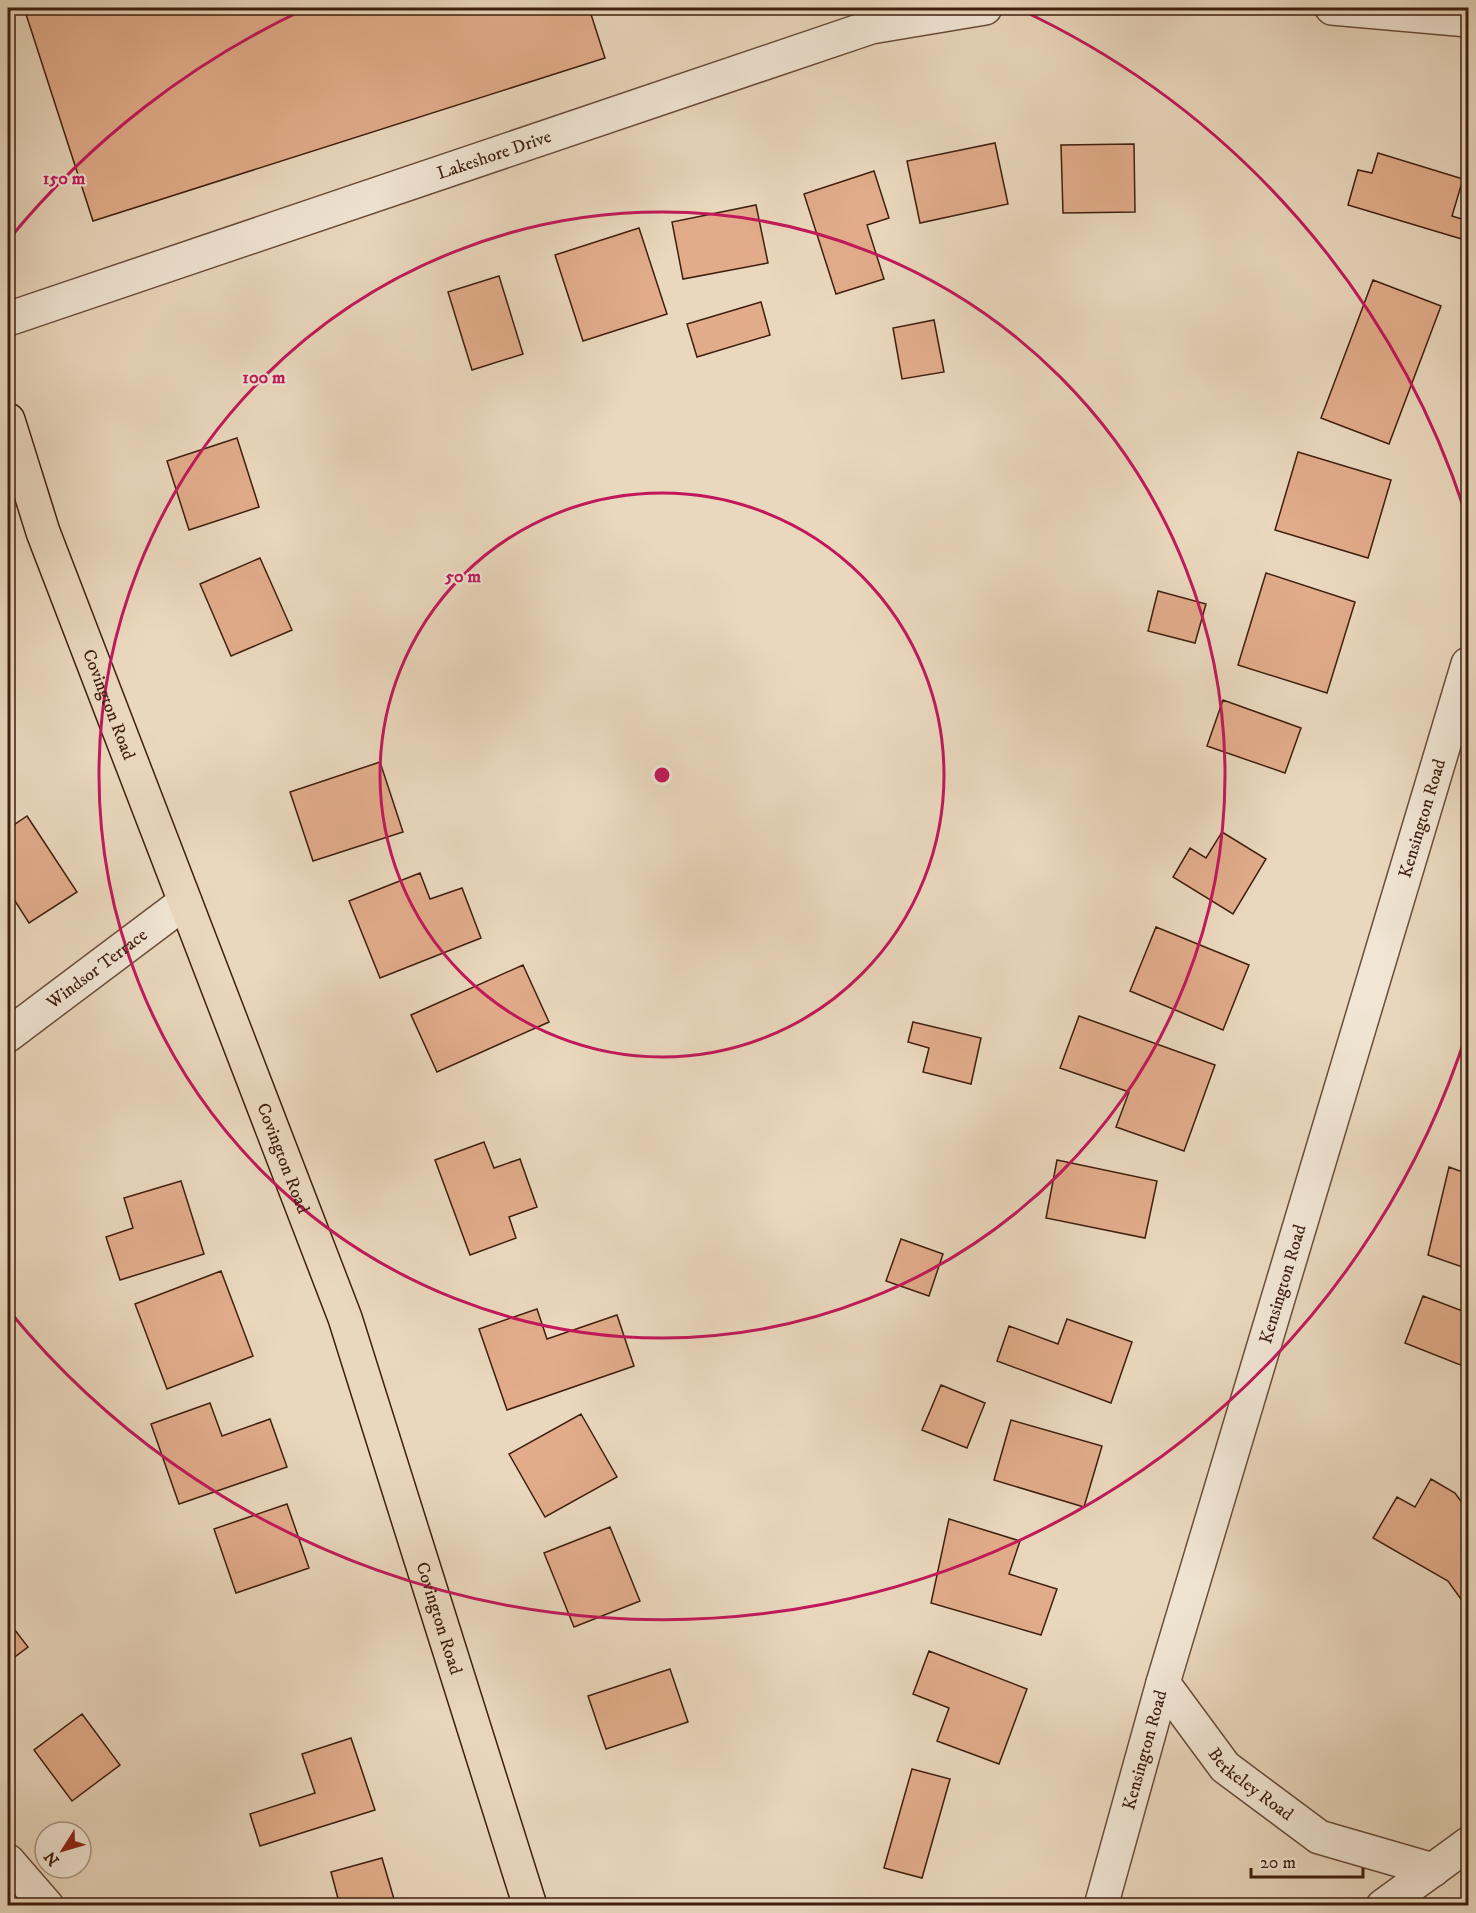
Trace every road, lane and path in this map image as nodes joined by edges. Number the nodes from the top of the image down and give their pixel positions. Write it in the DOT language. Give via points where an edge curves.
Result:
graph roads {
  1 [pos="985,8"];
  2 [pos="1332,8"];
  3 [pos="1468,21"];
  4 [pos="8,319"];
  5 [pos="8,420"];
  6 [pos="17,478"];
  7 [pos="1468,664"];
  8 [pos="185,902"];
  9 [pos="8,1035"];
  10 [pos="1163,1683"];
  11 [pos="1468,1844"];
  12 [pos="8,1861"];
  13 [pos="1434,1870"];
  14 [pos="47,1905"];
  15 [pos="530,1905"];
  16 [pos="1101,1905"];
  17 [pos="1383,1905"];
  1 -- 4 [label="street, Lakeshore Drive" via="871,27 845,24"];
  2 -- 3 [label="street"];
  5 -- 6 [label="main road, Covington Road"];
  6 -- 8 [label="main road, Covington Road" via="43,532"];
  7 -- 10 [label="street, Kensington Road"];
  8 -- 9 [label="street, Windsor Terrace"];
  8 -- 15 [label="main road, Covington Road" via="345,1318"];
  10 -- 13 [label="street, Berkeley Road" via="1225,1767 1319,1837"];
  10 -- 16 [label="street, Kensington Road"];
  11 -- 13 [label="street"];
  12 -- 14 [label="street"];
  13 -- 17 [label="street"];
}
